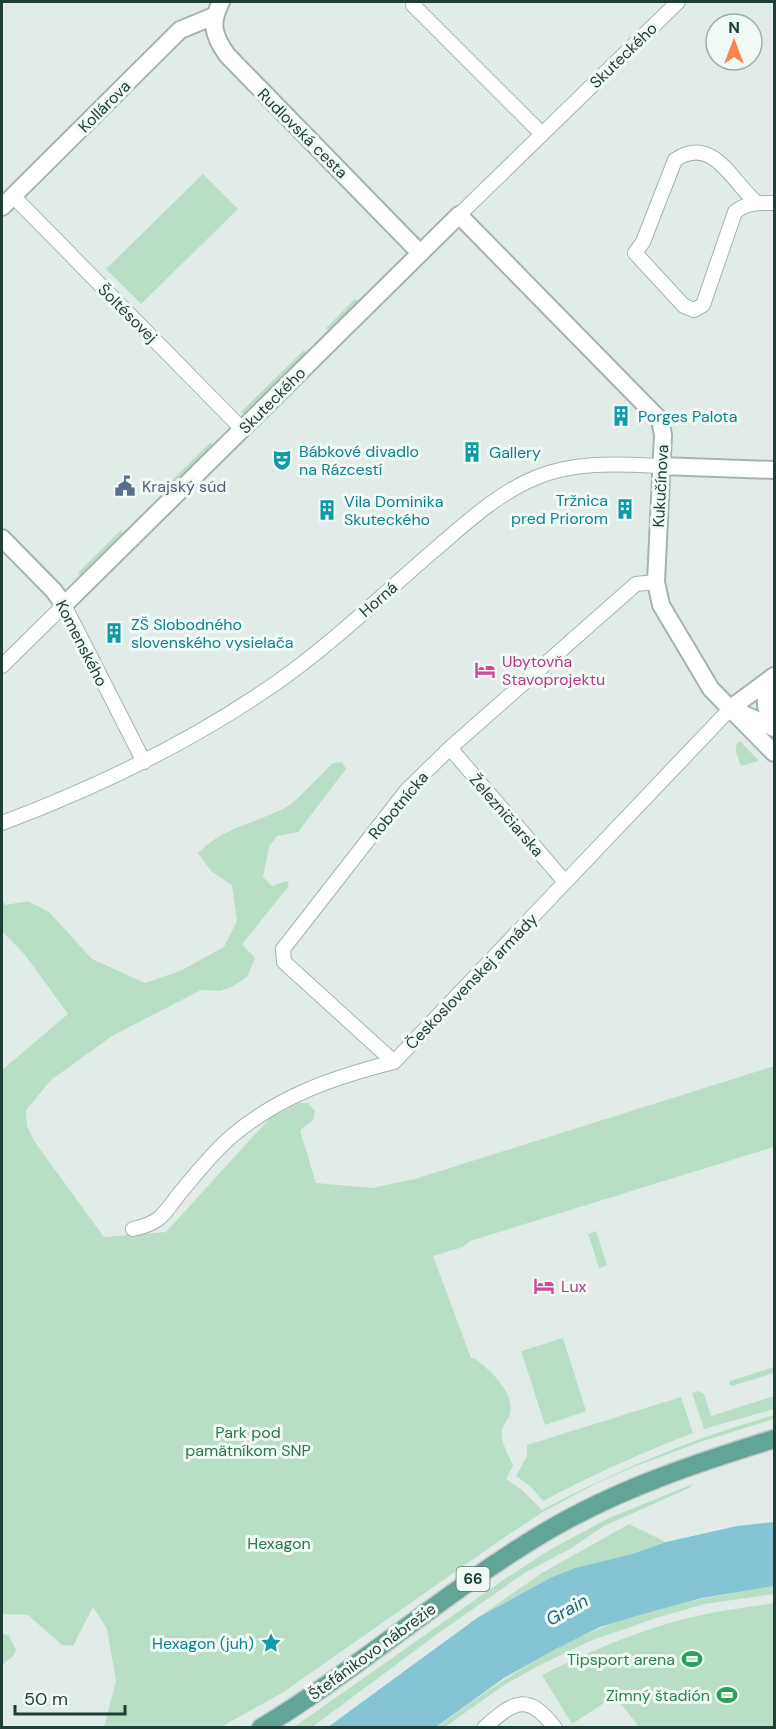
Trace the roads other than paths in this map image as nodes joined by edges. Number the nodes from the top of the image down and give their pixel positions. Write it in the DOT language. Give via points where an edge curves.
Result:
graph roads {
  1 [pos="678,2"];
  2 [pos="413,5"];
  3 [pos="218,9"];
  4 [pos="542,134"];
  5 [pos="7,202"];
  6 [pos="756,202"];
  7 [pos="774,203"];
  8 [pos="459,214"];
  9 [pos="420,253"];
  10 [pos="243,429"];
  11 [pos="660,466"];
  12 [pos="774,471"];
  13 [pos="2,538"];
  14 [pos="656,582"];
  15 [pos="63,605"];
  16 [pos="2,666"];
  17 [pos="770,679"];
  18 [pos="731,708"];
  19 [pos="773,727"];
  20 [pos="450,748"];
  21 [pos="774,753"];
  22 [pos="144,762"];
  23 [pos="2,823"];
  24 [pos="565,882"];
  25 [pos="394,1062"];
  26 [pos="133,1228"];
  27 [pos="774,1439"];
  28 [pos="261,1728"];
  29 [pos="484,1728"];
  30 [pos="555,1728"];
  1 -- 4 [label="street, Skuteckého"];
  2 -- 4 [label="street"];
  3 -- 5 [label="street, Kollárova" via="180,30"];
  3 -- 9 [label="street, Rudlovská cesta" via="214,29 227,56"];
  4 -- 8 [label="street, Skuteckého"];
  5 -- 10 [label="street, Šoltésovej"];
  6 -- 6 [label="street" via="735,212 703,305 694,310 684,306 635,253 643,242 675,160 684,154 717,158"];
  6 -- 7 [label="street"];
  8 -- 9 [label="street, Skuteckého"];
  8 -- 11 [label="street, Kukučínova" via="660,420"];
  9 -- 10 [label="street, Skuteckého"];
  10 -- 15 [label="street, Skuteckého"];
  11 -- 12 [label="street, Horná"];
  11 -- 14 [label="street, Kukučínova"];
  11 -- 22 [label="street, Horná" via="616,464 559,470 506,492 306,661 239,708"];
  13 -- 15 [label="street, Komenského"];
  14 -- 18 [label="street, Kukučínova" via="661,605 711,689"];
  14 -- 20 [label="street, Robotnícka" via="636,584"];
  15 -- 16 [label="street, Skuteckého"];
  15 -- 22 [label="street, Komenského"];
  17 -- 18 [label="street, Československej armády"];
  17 -- 19 [label="street" via="766,706"];
  18 -- 19 [label="street"];
  18 -- 21 [label="street, Kukučínova"];
  18 -- 24 [label="street, Československej armády"];
  20 -- 24 [label="street, Železničiarska"];
  20 -- 25 [label="street, Robotnícka" via="407,790 284,949 284,962"];
  22 -- 23 [label="street, Horná"];
  24 -- 25 [label="street, Československej armády"];
  25 -- 26 [label="street, Československej armády" via="315,1086 255,1119 210,1157 159,1218 147,1226"];
  27 -- 28 [label="main road, Štefánikovo nábrežie / 66" via="649,1481 548,1530"];
  29 -- 30 [label="street" via="508,1708 531,1704"];
}
